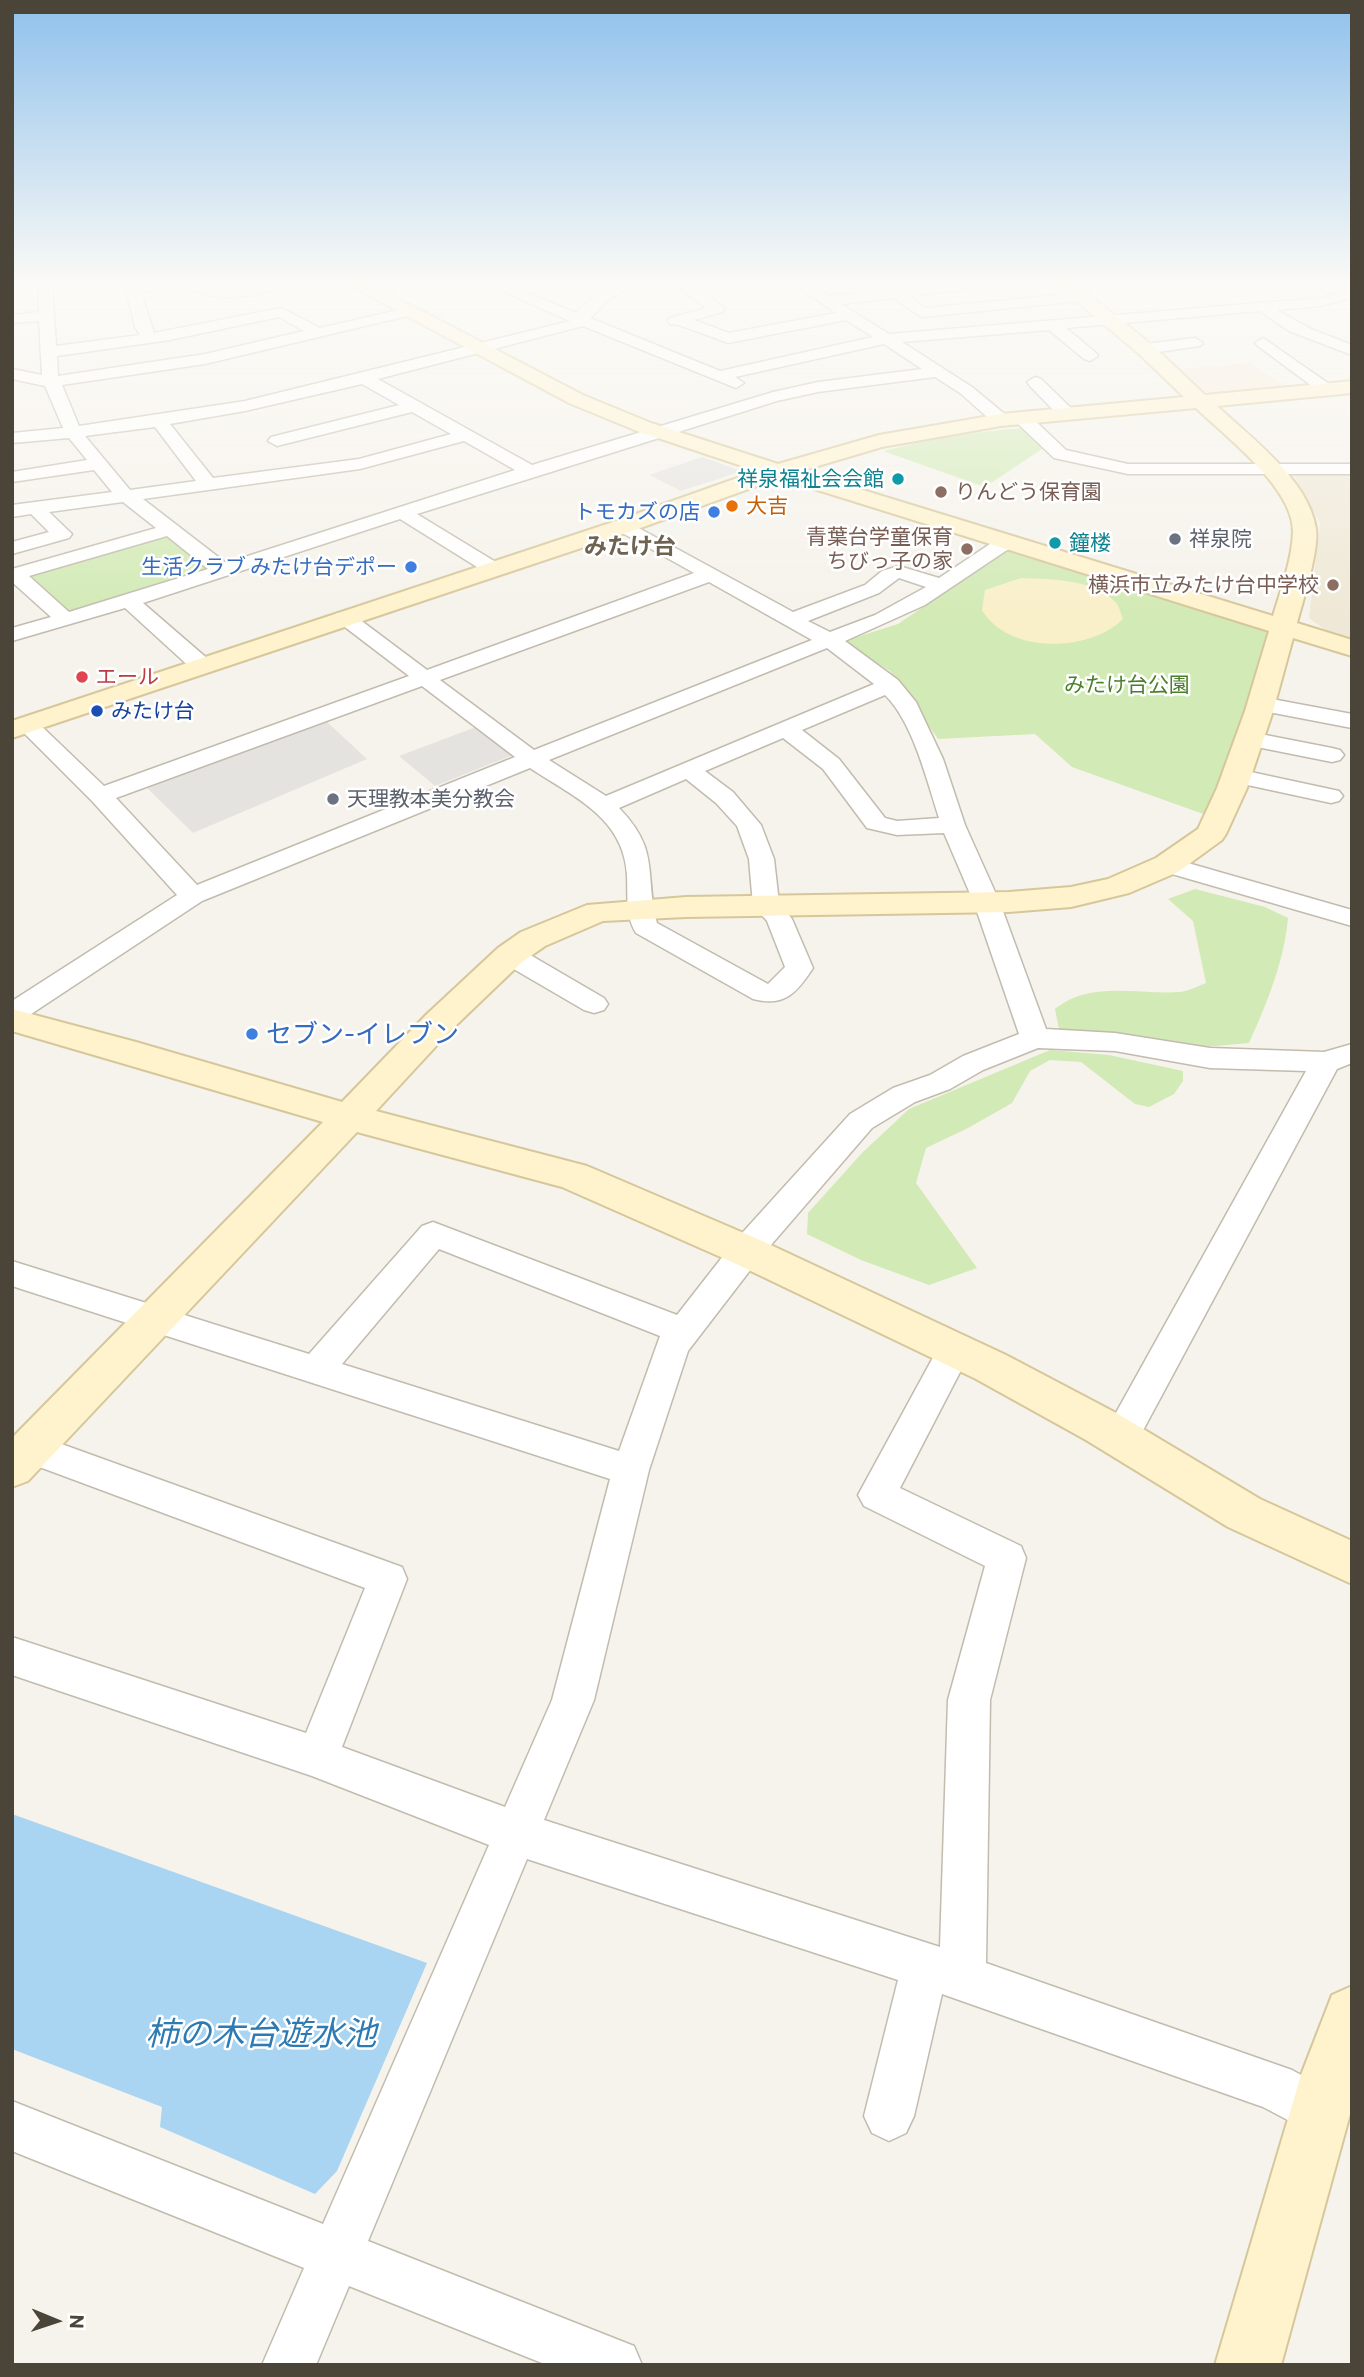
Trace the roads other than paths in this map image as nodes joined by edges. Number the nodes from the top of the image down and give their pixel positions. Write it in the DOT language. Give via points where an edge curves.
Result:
graph roads {
  1 [pos="58,396"];
  2 [pos="285,396"];
  3 [pos="396,396"];
  4 [pos="570,396"];
  5 [pos="770,396"];
  6 [pos="778,396"];
  7 [pos="975,396"];
  8 [pos="1049,396"];
  9 [pos="1196,396"];
  10 [pos="1254,396"];
  11 [pos="773,397"];
  12 [pos="1202,401"];
  13 [pos="244,406"];
  14 [pos="414,406"];
  15 [pos="1067,414"];
  16 [pos="1012,419"];
  17 [pos="159,421"];
  18 [pos="74,432"];
  19 [pos="269,432"];
  20 [pos="659,432"];
  21 [pos="466,435"];
  22 [pos="12,438"];
  23 [pos="98,464"];
  24 [pos="1271,468"];
  25 [pos="1352,469"];
  26 [pos="305,470"];
  27 [pos="530,471"];
  28 [pos="778,471"];
  29 [pos="12,477"];
  30 [pos="207,483"];
  31 [pos="126,495"];
  32 [pos="35,508"];
  33 [pos="12,511"];
  34 [pos="403,513"];
  35 [pos="624,526"];
  36 [pos="168,530"];
  37 [pos="1006,542"];
  38 [pos="12,548"];
  39 [pos="492,568"];
  40 [pos="222,570"];
  41 [pos="708,575"];
  42 [pos="940,585"];
  43 [pos="129,601"];
  44 [pos="344,617"];
  45 [pos="65,619"];
  46 [pos="791,620"];
  47 [pos="1283,626"];
  48 [pos="12,635"];
  49 [pos="825,640"];
  50 [pos="1352,648"];
  51 [pos="201,665"];
  52 [pos="425,678"];
  53 [pos="890,685"];
  54 [pos="1261,704"];
  55 [pos="1352,721"];
  56 [pos="20,728"];
  57 [pos="786,729"];
  58 [pos="1250,739"];
  59 [pos="1332,755"];
  60 [pos="531,758"];
  61 [pos="688,770"];
  62 [pos="1237,776"];
  63 [pos="100,796"];
  64 [pos="1331,796"];
  65 [pos="605,805"];
  66 [pos="953,825"];
  67 [pos="1167,865"];
  68 [pos="193,896"];
  69 [pos="986,903"];
  70 [pos="766,905"];
  71 [pos="639,909"];
  72 [pos="1352,918"];
  73 [pos="510,955"];
  74 [pos="594,1004"];
  75 [pos="12,1014"];
  76 [pos="12,1020"];
  77 [pos="1035,1038"];
  78 [pos="1339,1057"];
  79 [pos="349,1117"];
  80 [pos="746,1251"];
  81 [pos="12,1273"];
  82 [pos="157,1320"];
  83 [pos="682,1331"];
  84 [pos="954,1351"];
  85 [pos="316,1370"];
  86 [pos="1120,1438"];
  87 [pos="22,1458"];
  88 [pos="631,1470"];
  89 [pos="1352,1563"];
  90 [pos="12,1656"];
  91 [pos="317,1757"];
  92 [pos="516,1833"];
  93 [pos="944,1972"];
  94 [pos="1352,2015"];
  95 [pos="1320,2112"];
  96 [pos="888,2116"];
  97 [pos="12,2126"];
  98 [pos="336,2255"];
  99 [pos="608,2363"];
  100 [pos="289,2365"];
  101 [pos="1248,2365"];
  1 -- 18 [label="street"];
  2 -- 13 [label="street"];
  3 -- 14 [label="street"];
  4 -- 20 [label="street"];
  5 -- 11 [label="street"];
  6 -- 11 [label="street"];
  7 -- 16 [label="street"];
  8 -- 15 [label="street"];
  9 -- 12 [label="street"];
  10 -- 12 [label="street"];
  11 -- 20 [label="street"];
  12 -- 15 [label="street"];
  12 -- 24 [label="street"];
  13 -- 17 [label="street"];
  13 -- 19 [label="street"];
  14 -- 19 [label="street"];
  14 -- 21 [label="street"];
  15 -- 16 [label="street"];
  16 -- 24 [label="street" via="1060,454 1128,469"];
  16 -- 28 [label="street" via="878,441"];
  17 -- 18 [label="street"];
  17 -- 30 [label="street"];
  18 -- 22 [label="street"];
  18 -- 23 [label="street"];
  19 -- 26 [label="street"];
  20 -- 27 [label="street"];
  20 -- 28 [label="street"];
  21 -- 26 [label="street" via="373,461"];
  21 -- 27 [label="street"];
  23 -- 29 [label="street"];
  23 -- 31 [label="street"];
  24 -- 25 [label="street"];
  24 -- 47 [label="street" via="1295,499 1305,530"];
  26 -- 30 [label="street"];
  27 -- 34 [label="street"];
  28 -- 35 [label="street"];
  28 -- 37 [label="street"];
  30 -- 31 [label="street"];
  31 -- 32 [label="street"];
  31 -- 36 [label="street"];
  32 -- 33 [label="street"];
  32 -- 38 [label="street" via="62,534"];
  34 -- 39 [label="street"];
  34 -- 40 [label="street"];
  35 -- 39 [label="street"];
  35 -- 41 [label="street"];
  36 -- 40 [label="street"];
  36 -- 45 [label="street" via="15,574"];
  37 -- 42 [label="street"];
  37 -- 47 [label="street"];
  39 -- 44 [label="street"];
  40 -- 43 [label="street"];
  41 -- 46 [label="street"];
  41 -- 52 [label="street"];
  42 -- 46 [label="street" via="899,572 872,590"];
  42 -- 49 [label="street" via="882,619"];
  43 -- 45 [label="street"];
  43 -- 51 [label="street"];
  44 -- 51 [label="street"];
  44 -- 52 [label="street"];
  45 -- 48 [label="street"];
  46 -- 49 [label="street"];
  47 -- 50 [label="street"];
  47 -- 54 [label="street"];
  49 -- 53 [label="street"];
  49 -- 60 [label="street"];
  51 -- 56 [label="street"];
  52 -- 60 [label="street"];
  52 -- 63 [label="street"];
  53 -- 57 [label="street"];
  53 -- 66 [label="street" via="905,702 932,759"];
  54 -- 55 [label="street"];
  54 -- 58 [label="street"];
  56 -- 63 [label="street"];
  57 -- 61 [label="street"];
  57 -- 66 [label="street" via="831,764 876,823 897,828"];
  58 -- 59 [label="street"];
  58 -- 62 [label="street"];
  60 -- 65 [label="street"];
  60 -- 68 [label="street"];
  61 -- 65 [label="street"];
  61 -- 70 [label="street" via="723,794 744,817 765,868"];
  62 -- 64 [label="street"];
  62 -- 67 [label="street" via="1211,834"];
  63 -- 68 [label="street"];
  65 -- 71 [label="street" via="634,845 639,863"];
  66 -- 69 [label="street"];
  67 -- 69 [label="street" via="1118,886 1070,897"];
  67 -- 72 [label="street"];
  68 -- 75 [label="street"];
  69 -- 70 [label="street"];
  69 -- 77 [label="street"];
  70 -- 71 [label="street"];
  70 -- 71 [label="street" via="779,919 799,968 773,995 645,927"];
  71 -- 73 [label="street" via="598,912 533,939"];
  73 -- 74 [label="street"];
  73 -- 79 [label="street"];
  76 -- 79 [label="street"];
  77 -- 78 [label="street" via="1115,1042 1210,1058"];
  77 -- 80 [label="street" via="904,1095 861,1121"];
  78 -- 86 [label="street"];
  79 -- 80 [label="street" via="573,1176"];
  79 -- 82 [label="street"];
  80 -- 83 [label="street"];
  80 -- 84 [label="street"];
  81 -- 82 [label="street"];
  82 -- 85 [label="street"];
  82 -- 87 [label="street"];
  83 -- 85 [label="street" via="433,1234"];
  83 -- 88 [label="street" via="672,1346"];
  84 -- 86 [label="street"];
  84 -- 93 [label="street" via="877,1495 1007,1558 969,1700 964,1835"];
  85 -- 88 [label="street"];
  86 -- 89 [label="street" via="1244,1513"];
  87 -- 91 [label="street" via="388,1578"];
  88 -- 92 [label="street" via="573,1700"];
  90 -- 91 [label="street"];
  91 -- 92 [label="street"];
  92 -- 93 [label="street"];
  92 -- 98 [label="street"];
  93 -- 95 [label="street" via="1275,2087"];
  93 -- 96 [label="street"];
  94 -- 95 [label="street"];
  95 -- 101 [label="street"];
  97 -- 98 [label="street"];
  98 -- 99 [label="street"];
  98 -- 100 [label="street"];
}
